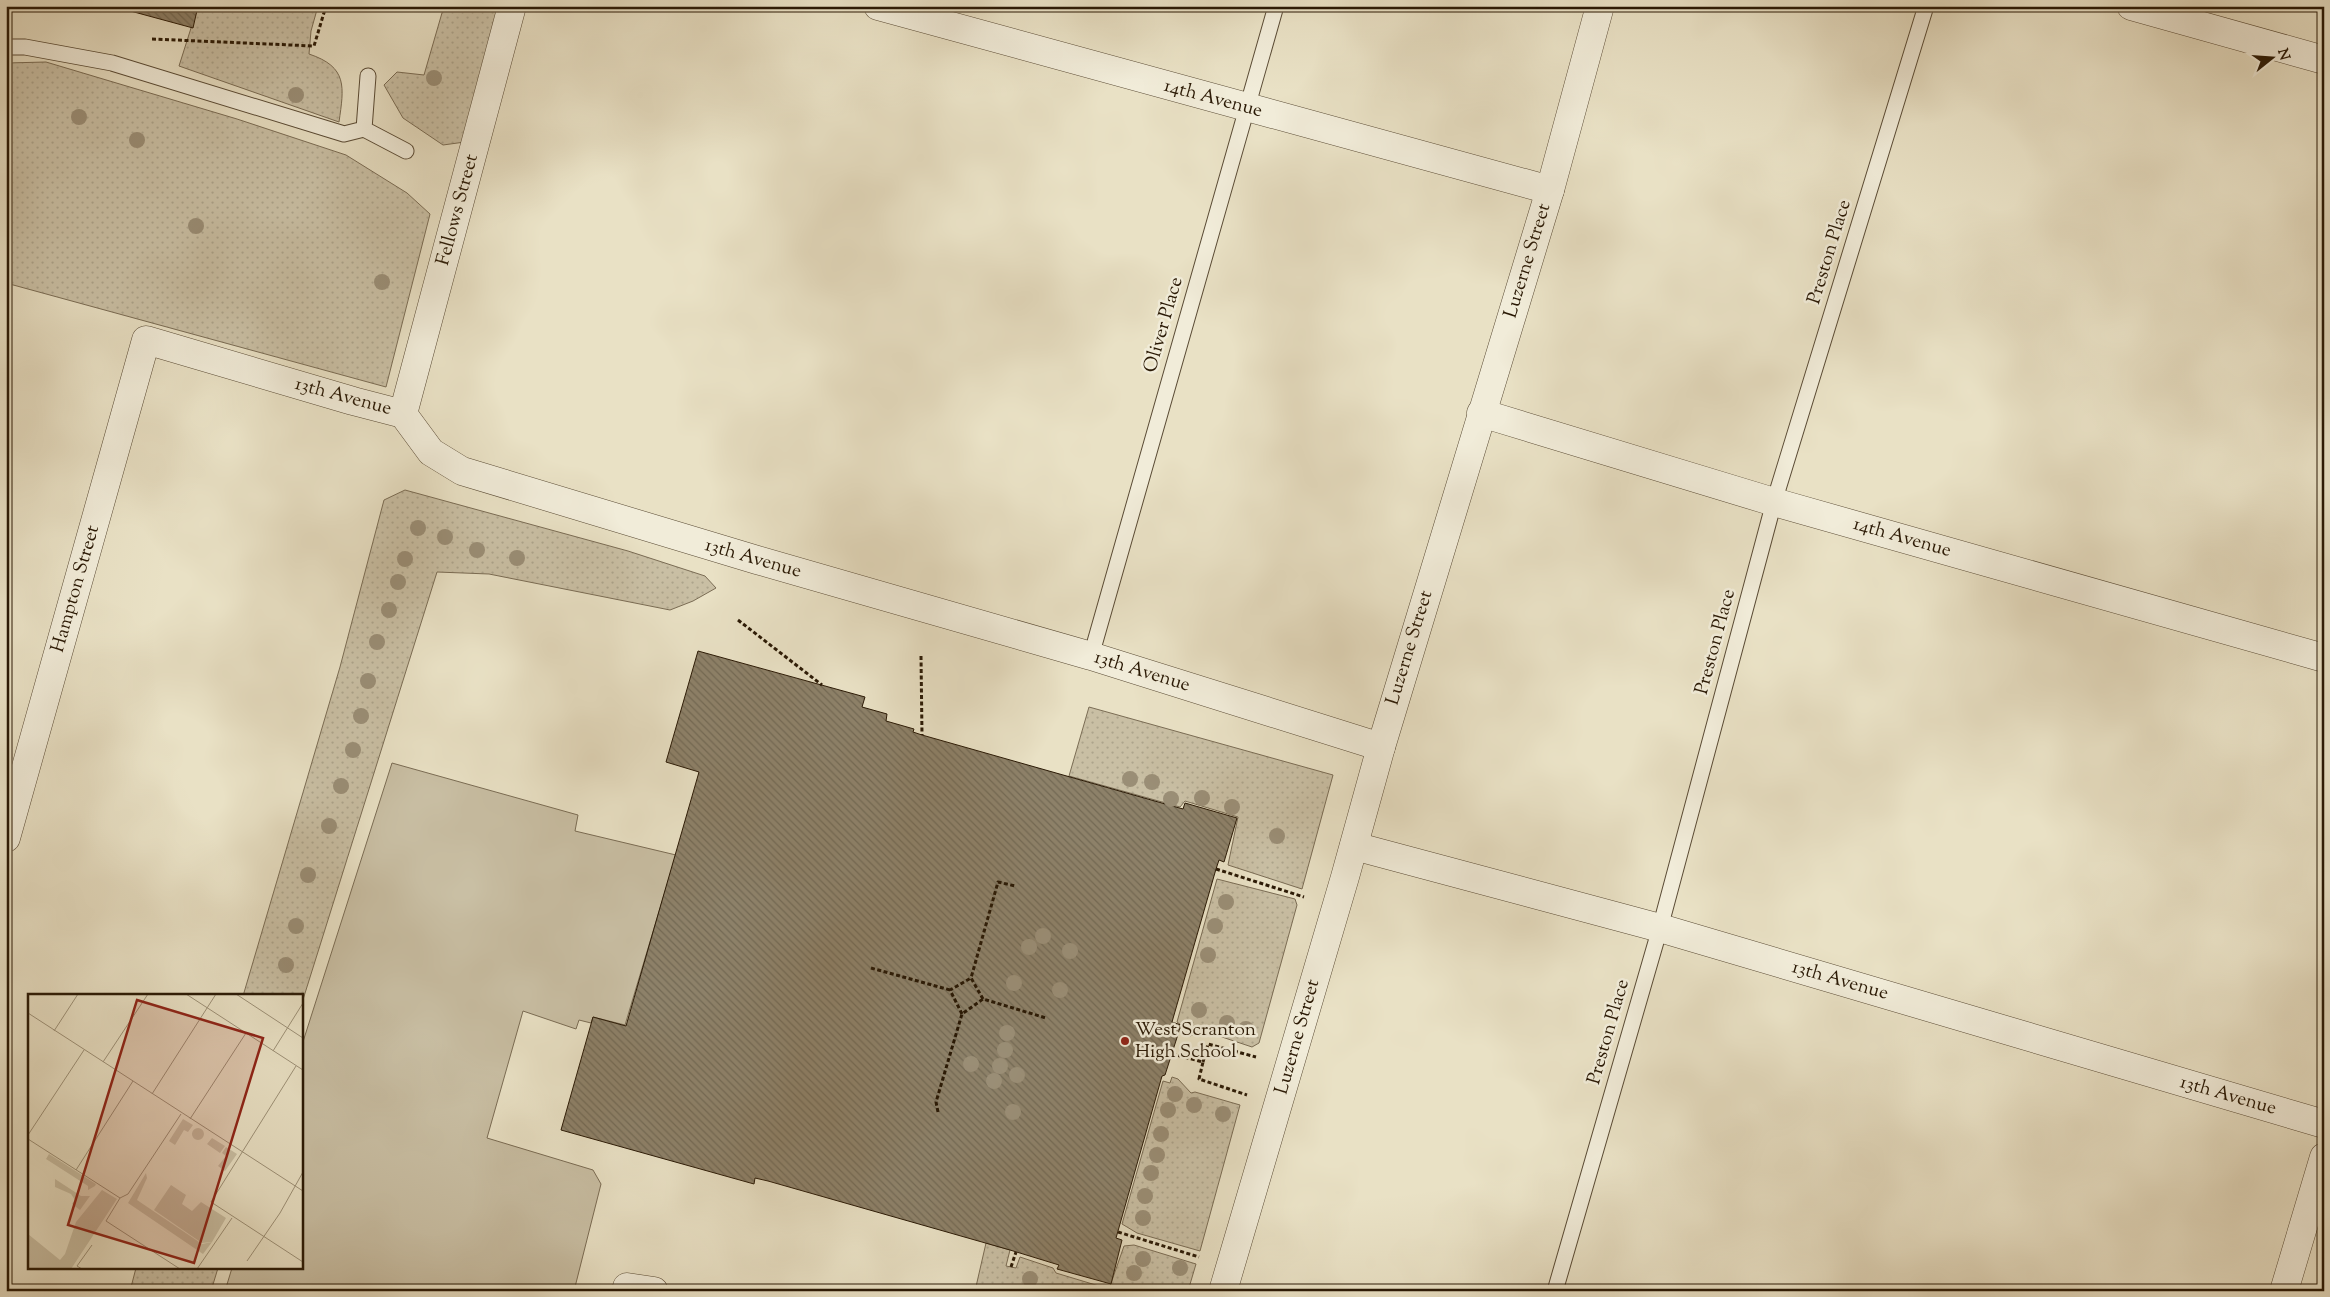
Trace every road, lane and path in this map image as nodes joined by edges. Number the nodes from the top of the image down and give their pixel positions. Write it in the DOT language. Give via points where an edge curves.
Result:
graph roads {
  1 [pos="326,6"];
  2 [pos="512,6"];
  3 [pos="878,6"];
  4 [pos="1276,6"];
  5 [pos="1600,6"];
  6 [pos="1926,6"];
  7 [pos="2131,6"];
  8 [pos="152,39"];
  9 [pos="6,47"];
  10 [pos="2324,60"];
  11 [pos="368,76"];
  12 [pos="1246,108"];
  13 [pos="364,128"];
  14 [pos="406,151"];
  15 [pos="1550,190"];
  16 [pos="146,340"];
  17 [pos="1481,413"];
  18 [pos="404,414"];
  19 [pos="1774,502"];
  20 [pos="738,620"];
  21 [pos="921,656"];
  22 [pos="1091,656"];
  23 [pos="2324,658"];
  24 [pos="822,685"];
  25 [pos="922,735"];
  26 [pos="1380,747"];
  27 [pos="6,838"];
  28 [pos="1354,846"];
  29 [pos="1216,869"];
  30 [pos="1016,886"];
  31 [pos="1307,898"];
  32 [pos="1660,928"];
  33 [pos="871,968"];
  34 [pos="971,978"];
  35 [pos="950,990"];
  36 [pos="983,999"];
  37 [pos="962,1014"];
  38 [pos="1046,1018"];
  39 [pos="1172,1054"];
  40 [pos="1256,1057"];
  41 [pos="1203,1062"];
  42 [pos="1247,1095"];
  43 [pos="938,1112"];
  44 [pos="2324,1124"];
  45 [pos="2324,1157"];
  46 [pos="1118,1232"];
  47 [pos="1016,1252"];
  48 [pos="1205,1259"];
  49 [pos="1011,1267"];
  50 [pos="627,1289"];
  51 [pos="654,1291"];
  52 [pos="1223,1291"];
  53 [pos="1555,1291"];
  54 [pos="2284,1291"];
  1 -- 8 [label="path" via="314,46"];
  2 -- 18 [label="street, Fellows Street"];
  3 -- 12 [label="street, 14th Avenue"];
  4 -- 12 [label="lane, Oliver Place"];
  5 -- 15 [label="street, Luzerne Street"];
  6 -- 19 [label="lane, Preston Place"];
  7 -- 10 [label="street"];
  9 -- 13 [label="lane" via="25,47 112,63 344,134"];
  11 -- 13 [label="lane"];
  12 -- 15 [label="street, 14th Avenue"];
  12 -- 22 [label="lane, Oliver Place"];
  13 -- 14 [label="lane"];
  15 -- 17 [label="street, Luzerne Street"];
  16 -- 18 [label="street, 13th Avenue"];
  16 -- 27 [label="street, Hampton Street"];
  17 -- 19 [label="street, 14th Avenue"];
  17 -- 26 [label="street, Luzerne Street"];
  18 -- 22 [label="street, 13th Avenue" via="431,452 462,471"];
  19 -- 23 [label="street, 14th Avenue"];
  19 -- 32 [label="lane, Preston Place"];
  20 -- 24 [label="path"];
  21 -- 25 [label="path"];
  22 -- 26 [label="street, 13th Avenue"];
  26 -- 28 [label="street, Luzerne Street"];
  28 -- 32 [label="street, 13th Avenue"];
  28 -- 52 [label="street, Luzerne Street"];
  29 -- 31 [label="path"];
  30 -- 34 [label="path" via="998,882"];
  32 -- 44 [label="street, 13th Avenue"];
  32 -- 53 [label="lane, Preston Place"];
  33 -- 35 [label="path"];
  34 -- 35 [label="path"];
  34 -- 36 [label="path"];
  35 -- 37 [label="path"];
  36 -- 37 [label="path"];
  36 -- 38 [label="path"];
  37 -- 43 [label="path" via="936,1102"];
  39 -- 41 [label="path"];
  40 -- 41 [label="path" via="1208,1044"];
  41 -- 42 [label="path" via="1199,1080"];
  45 -- 54 [label="street"];
  46 -- 48 [label="path"];
  47 -- 49 [label="path"];
  50 -- 51 [label="street"];
}
